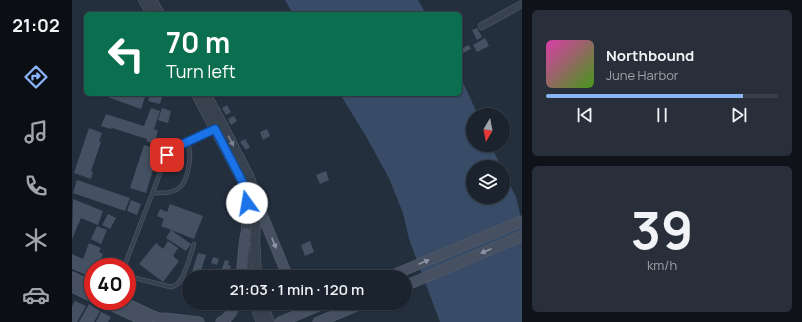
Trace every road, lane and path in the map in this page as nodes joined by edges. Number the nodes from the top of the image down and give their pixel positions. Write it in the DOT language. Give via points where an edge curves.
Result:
graph roads {
  1 [pos="143,0"];
  2 [pos="152,0"];
  3 [pos="522,4"];
  4 [pos="151,12"];
  5 [pos="159,12"];
  6 [pos="482,26"];
  7 [pos="197,96"];
  8 [pos="207,96"];
  9 [pos="216,128"];
  10 [pos="188,142"];
  11 [pos="153,192"];
  12 [pos="247,203"];
  13 [pos="257,205"];
  14 [pos="522,221"];
  15 [pos="246,234"];
  16 [pos="522,236"];
  17 [pos="194,244"];
  18 [pos="127,258"];
  19 [pos="242,270"];
  20 [pos="247,270"];
  21 [pos="257,270"];
  22 [pos="285,270"];
  23 [pos="405,270"];
  24 [pos="72,277"];
  25 [pos="136,278"];
  26 [pos="84,283"];
  27 [pos="412,283"];
  28 [pos="72,287"];
  29 [pos="84,293"];
  30 [pos="126,310"];
  31 [pos="136,310"];
  32 [pos="233,310"];
  33 [pos="257,310"];
  34 [pos="265,310"];
  35 [pos="298,310"];
  36 [pos="310,310"];
  37 [pos="348,310"];
  38 [pos="298,315"];
  39 [pos="150,319"];
  40 [pos="171,322"];
  41 [pos="199,322"];
  42 [pos="222,322"];
  43 [pos="262,322"];
  44 [pos="270,322"];
  45 [pos="280,322"];
  46 [pos="318,322"];
  1 -- 4 [label="street"];
  2 -- 5 [label="street"];
  3 -- 6 [label="street"];
  7 -- 9 [label="street"];
  8 -- 9 [label="street"];
  9 -- 10 [label="lane"];
  9 -- 12 [label="street" via="242,181"];
  9 -- 13 [label="street, one-way" via="249,176"];
  10 -- 11 [label="lane" via="174,148 167,155"];
  10 -- 11 [label="lane" via="190,161 184,182 180,187 166,193"];
  11 -- 18 [label="lane"];
  12 -- 13 [label="street"];
  12 -- 15 [label="street"];
  13 -- 21 [label="street"];
  13 -- 22 [label="main road, one-way"];
  23 -- 14 [label="main road, one-way"];
  15 -- 19 [label="main road"];
  15 -- 20 [label="street"];
  16 -- 27 [label="main road, one-way"];
  17 -- 25 [label="lane" via="182,279 177,285 171,287"];
  24 -- 26 [label="main road"];
  28 -- 29 [label="main road"];
  30 -- 39 [label="main road"];
  31 -- 39 [label="main road"];
  32 -- 42 [label="main road"];
  33 -- 43 [label="street"];
  34 -- 44 [label="street"];
  35 -- 38 [label="main road"];
  36 -- 38 [label="main road"];
  37 -- 46 [label="main road"];
  38 -- 45 [label="main road"];
  39 -- 40 [label="main road"];
  39 -- 41 [label="main road"];
}
